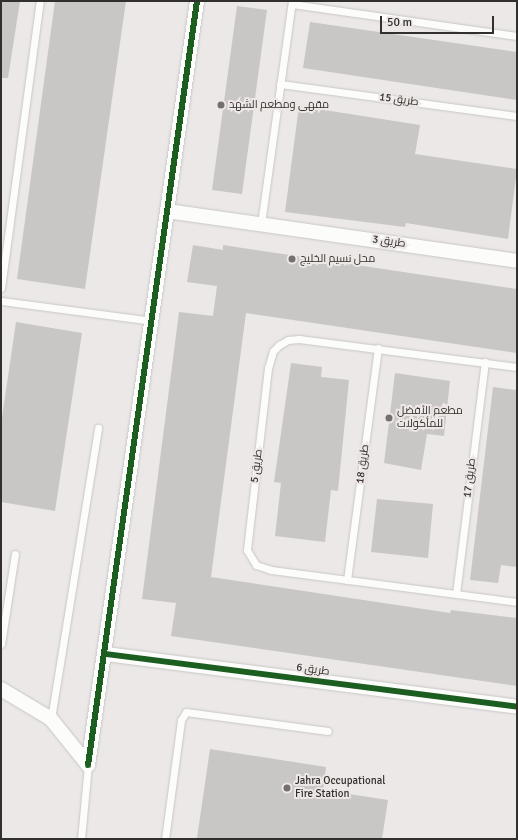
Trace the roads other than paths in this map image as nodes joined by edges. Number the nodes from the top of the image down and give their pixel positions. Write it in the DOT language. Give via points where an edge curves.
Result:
graph roads {
  1 [pos="40,1"];
  2 [pos="197,1"];
  3 [pos="292,3"];
  4 [pos="517,36"];
  5 [pos="280,84"];
  6 [pos="517,116"];
  7 [pos="167,211"];
  8 [pos="261,224"];
  9 [pos="517,261"];
  10 [pos="1,288"];
  11 [pos="1,301"];
  12 [pos="152,321"];
  13 [pos="378,348"];
  14 [pos="485,362"];
  15 [pos="517,367"];
  16 [pos="98,428"];
  17 [pos="16,554"];
  18 [pos="347,580"];
  19 [pos="456,594"];
  20 [pos="517,602"];
  21 [pos="1,644"];
  22 [pos="106,654"];
  23 [pos="1,689"];
  24 [pos="517,707"];
  25 [pos="51,719"];
  26 [pos="328,731"];
  27 [pos="88,765"];
  28 [pos="81,839"];
  29 [pos="164,839"];
  1 -- 10 [label="lane"];
  2 -- 7 [label="street"];
  3 -- 4 [label="lane"];
  3 -- 5 [label="lane"];
  5 -- 6 [label="lane, طريق 15"];
  5 -- 8 [label="lane"];
  7 -- 8 [label="street, طريق 3"];
  7 -- 12 [label="street"];
  8 -- 9 [label="street, طريق 3"];
  11 -- 12 [label="lane"];
  12 -- 22 [label="street"];
  13 -- 14 [label="lane, طريق 5"];
  13 -- 18 [label="lane, طريق 18"];
  13 -- 18 [label="lane, طريق 5" via="288,340 273,352 268,368 247,550 250,559 271,570"];
  14 -- 15 [label="lane, طريق 5"];
  14 -- 19 [label="lane, طريق 17"];
  16 -- 25 [label="lane"];
  17 -- 21 [label="lane"];
  18 -- 19 [label="lane, طريق 5"];
  19 -- 20 [label="lane, طريق 5"];
  22 -- 24 [label="street, طريق 6"];
  22 -- 27 [label="street"];
  23 -- 25 [label="street"];
  25 -- 27 [label="street"];
  26 -- 29 [label="lane" via="186,712 181,720"];
  27 -- 28 [label="lane"];
}
